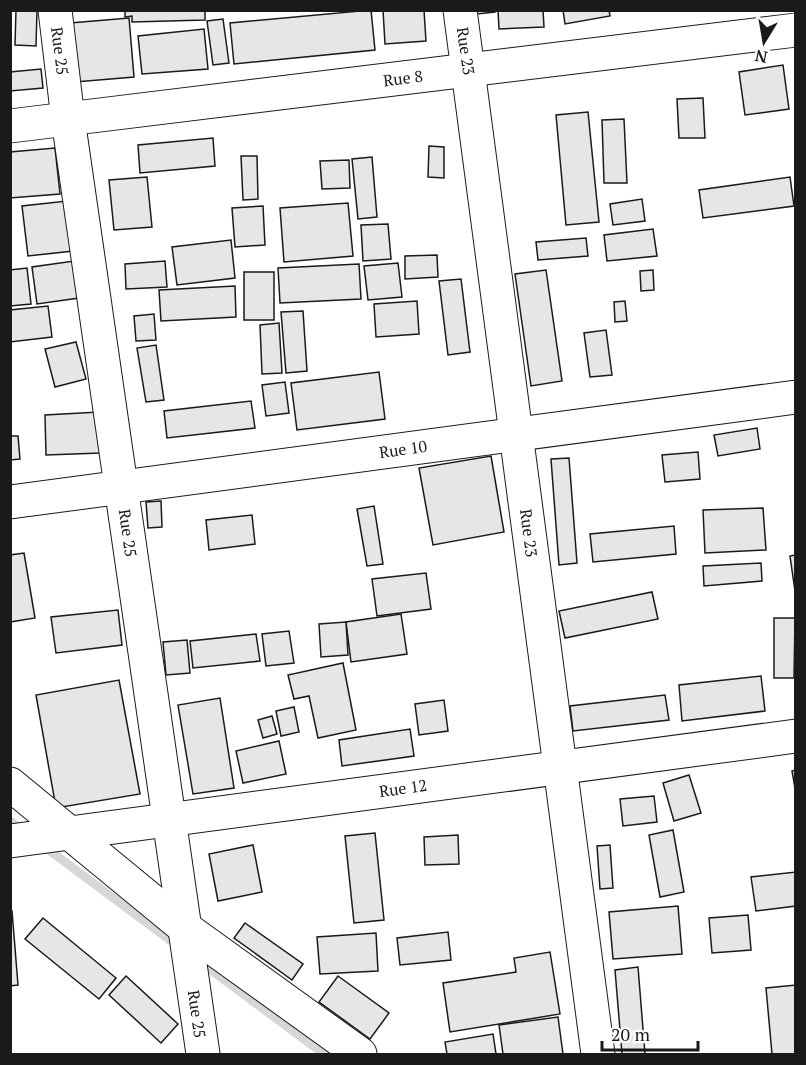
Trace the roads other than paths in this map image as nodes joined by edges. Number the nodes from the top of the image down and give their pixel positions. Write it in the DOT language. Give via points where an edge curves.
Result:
graph roads {
  1 [pos="55,10"];
  2 [pos="460,10"];
  3 [pos="794,10"];
  4 [pos="795,24"];
  5 [pos="795,30"];
  6 [pos="468,70"];
  7 [pos="68,119"];
  8 [pos="10,126"];
  9 [pos="795,396"];
  10 [pos="516,434"];
  11 [pos="122,487"];
  12 [pos="10,502"];
  13 [pos="795,736"];
  14 [pos="560,768"];
  15 [pos="10,784"];
  16 [pos="169,820"];
  17 [pos="69,833"];
  18 [pos="10,841"];
  19 [pos="185,928"];
  20 [pos="203,1054"];
  21 [pos="360,1054"];
  22 [pos="598,1054"];
  1 -- 7 [label="street, Rue 25"];
  2 -- 6 [label="street, Rue 23"];
  3 -- 4 [label="street"];
  5 -- 6 [label="street, Rue 8"];
  6 -- 7 [label="street, Rue 8"];
  6 -- 10 [label="street, Rue 23"];
  7 -- 8 [label="street, Rue 8"];
  7 -- 11 [label="street, Rue 25"];
  9 -- 10 [label="street, Rue 10"];
  10 -- 11 [label="street, Rue 10"];
  10 -- 14 [label="street, Rue 23"];
  11 -- 12 [label="street, Rue 10"];
  11 -- 16 [label="street, Rue 25"];
  13 -- 14 [label="street, Rue 12"];
  14 -- 16 [label="street, Rue 12"];
  14 -- 22 [label="street, Rue 23"];
  15 -- 17 [label="street"];
  16 -- 17 [label="street, Rue 12"];
  16 -- 19 [label="street, Rue 25"];
  17 -- 18 [label="street, Rue 12"];
  17 -- 19 [label="street"];
  19 -- 20 [label="street, Rue 25"];
  19 -- 21 [label="street"];
}
